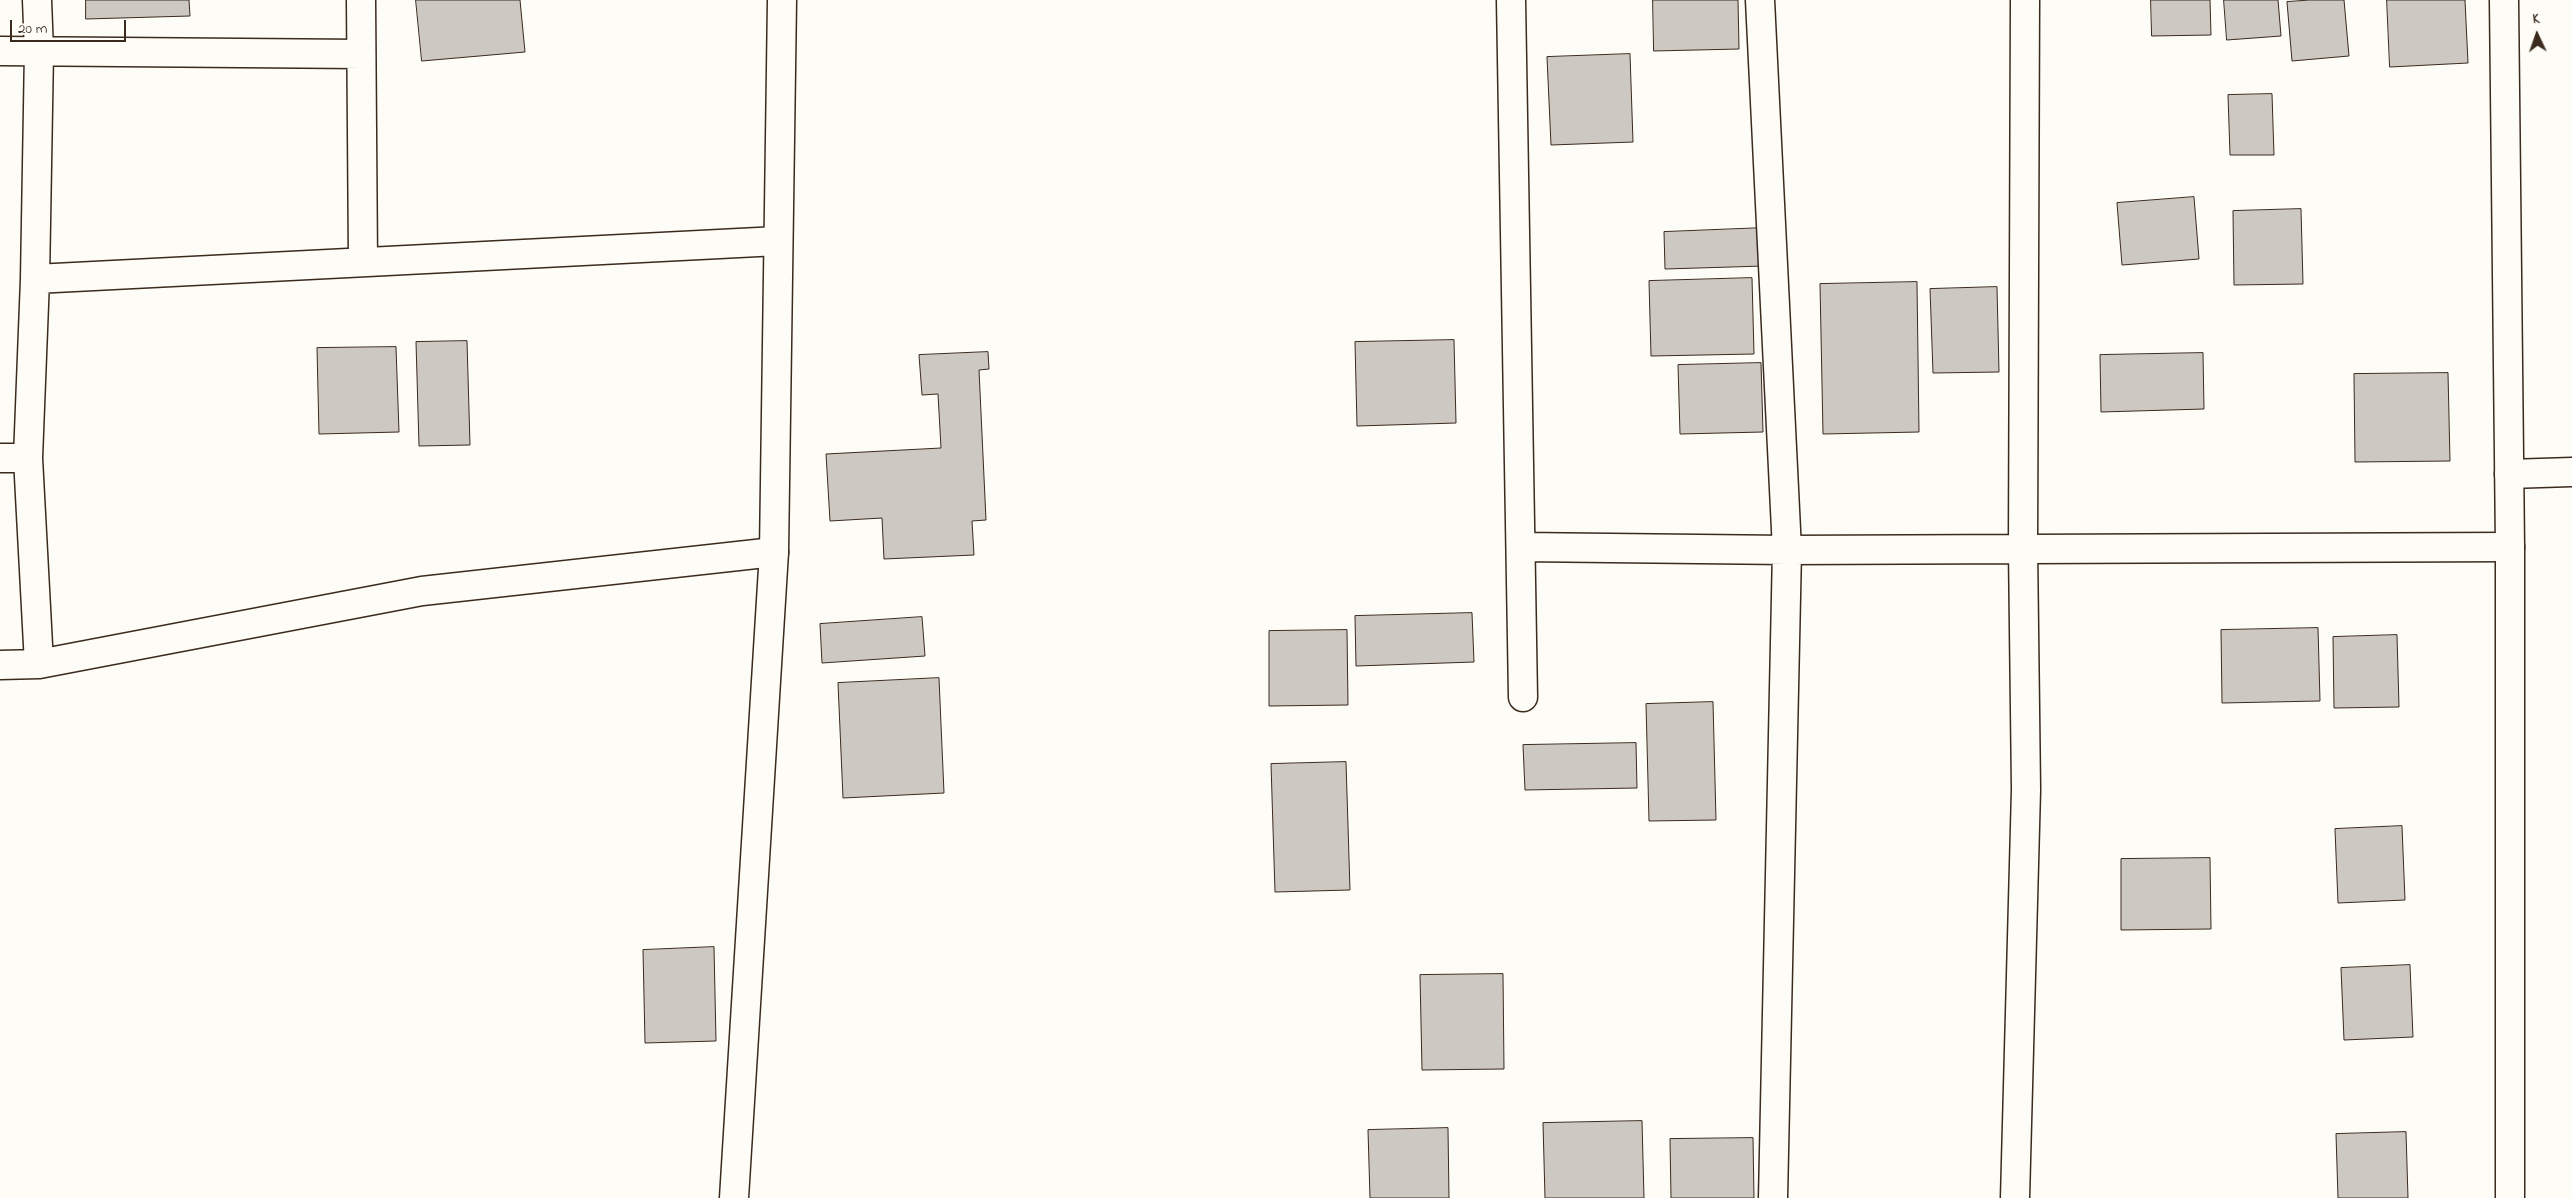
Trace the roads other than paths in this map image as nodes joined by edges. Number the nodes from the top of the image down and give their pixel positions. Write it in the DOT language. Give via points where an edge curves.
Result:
graph roads {
  1 [pos="37,0"];
  2 [pos="361,0"];
  3 [pos="782,0"];
  4 [pos="1511,0"];
  5 [pos="1760,0"];
  6 [pos="2025,0"];
  7 [pos="2504,0"];
  8 [pos="0,51"];
  9 [pos="39,51"];
  10 [pos="362,54"];
  11 [pos="778,241"];
  12 [pos="362,262"];
  13 [pos="36,279"];
  14 [pos="0,458"];
  15 [pos="28,458"];
  16 [pos="2572,472"];
  17 [pos="2509,474"];
  18 [pos="1521,547"];
  19 [pos="2510,547"];
  20 [pos="2023,548"];
  21 [pos="1788,550"];
  22 [pos="774,552"];
  23 [pos="39,664"];
  24 [pos="0,666"];
  25 [pos="1523,697"];
  26 [pos="734,1198"];
  27 [pos="1773,1198"];
  28 [pos="2015,1198"];
  29 [pos="2510,1198"];
  1 -- 9 [label="street"];
  2 -- 10 [label="street"];
  3 -- 11 [label="street"];
  4 -- 18 [label="street"];
  5 -- 21 [label="street"];
  6 -- 20 [label="street"];
  7 -- 17 [label="street"];
  8 -- 9 [label="street"];
  9 -- 10 [label="street"];
  9 -- 13 [label="street"];
  10 -- 12 [label="street"];
  11 -- 12 [label="street"];
  11 -- 22 [label="street"];
  12 -- 13 [label="street"];
  13 -- 15 [label="street"];
  14 -- 15 [label="street"];
  15 -- 23 [label="street"];
  16 -- 17 [label="street"];
  17 -- 19 [label="street"];
  18 -- 21 [label="street"];
  18 -- 25 [label="street"];
  19 -- 20 [label="street"];
  19 -- 29 [label="street"];
  20 -- 21 [label="street"];
  20 -- 28 [label="street" via="2026,790"];
  21 -- 27 [label="street"];
  22 -- 23 [label="street" via="422,591"];
  22 -- 26 [label="street"];
  23 -- 24 [label="street"];
}
